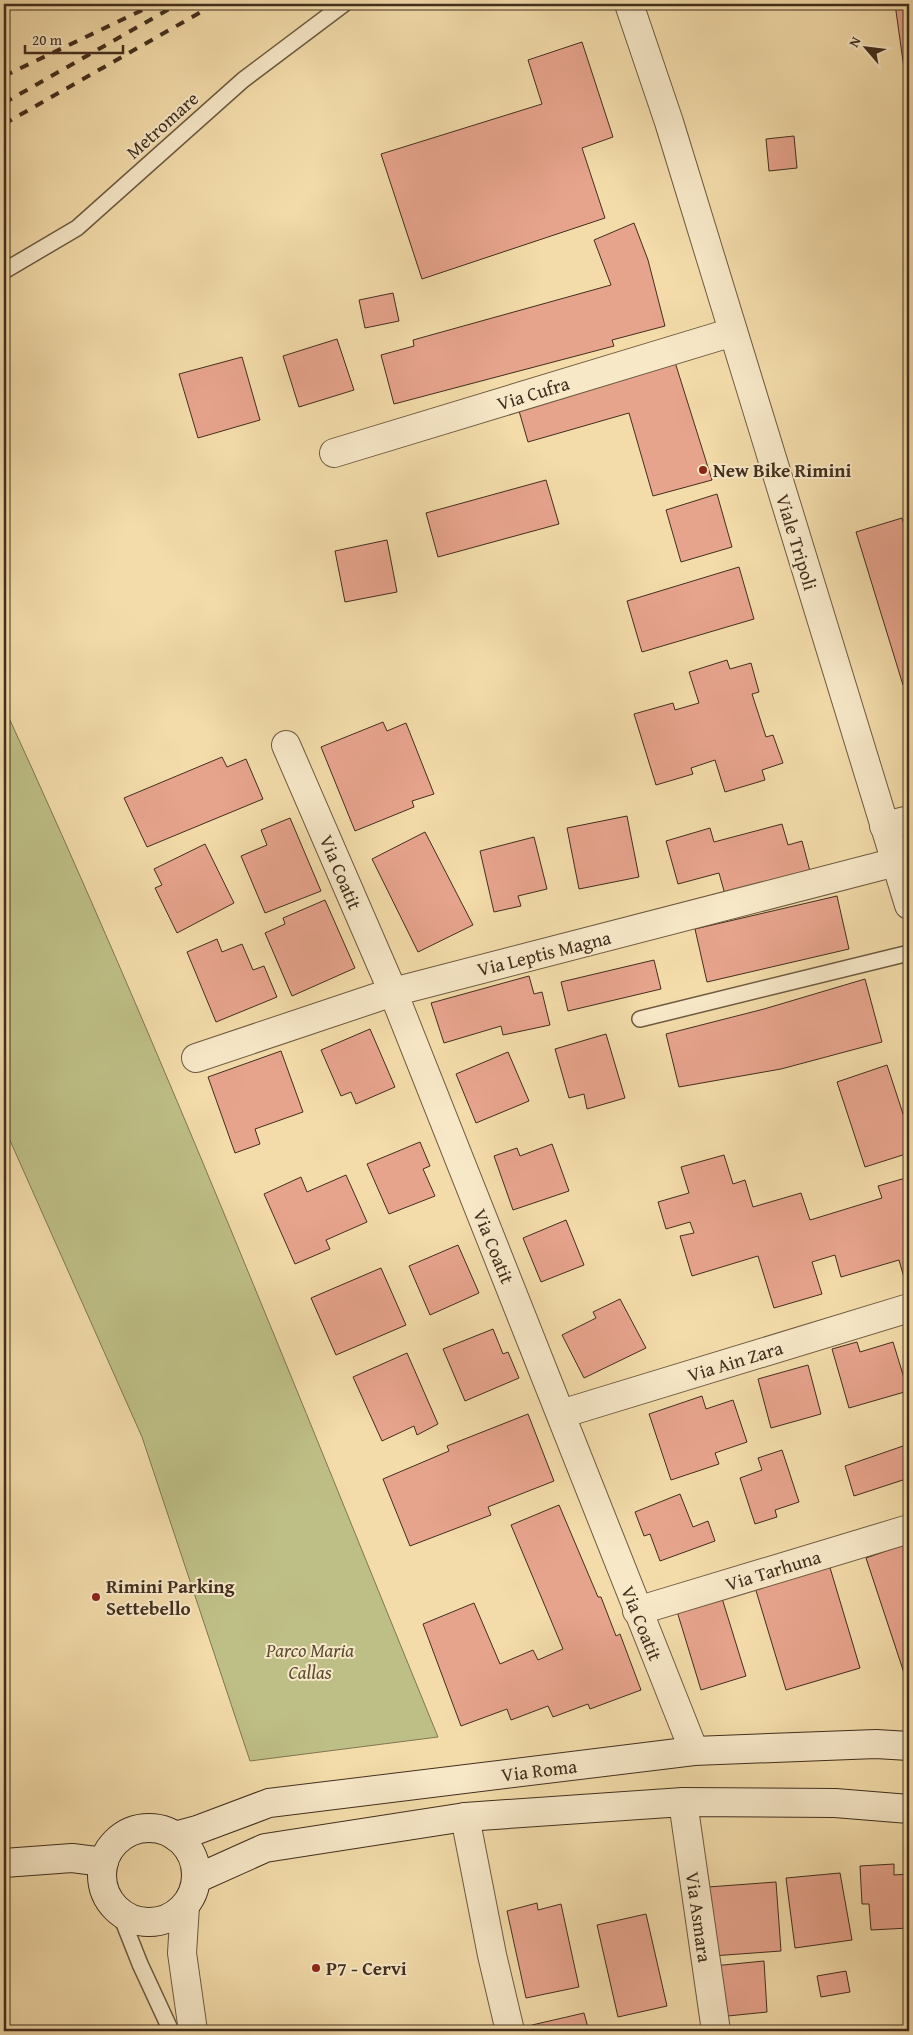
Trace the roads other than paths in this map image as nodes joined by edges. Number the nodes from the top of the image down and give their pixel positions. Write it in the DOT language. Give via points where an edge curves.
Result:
graph roads {
  1 [pos="344,4"];
  2 [pos="629,4"];
  3 [pos="643,4"];
  4 [pos="669,122"];
  5 [pos="4,271"];
  6 [pos="733,332"];
  7 [pos="334,453"];
  8 [pos="286,745"];
  9 [pos="897,823"];
  10 [pos="896,862"];
  11 [pos="909,905"];
  12 [pos="909,954"];
  13 [pos="393,992"];
  14 [pos="640,1019"];
  15 [pos="196,1058"];
  16 [pos="909,1308"];
  17 [pos="561,1414"];
  18 [pos="909,1529"];
  19 [pos="637,1611"];
  20 [pos="909,1746"];
  21 [pos="694,1751"];
  22 [pos="682,1802"];
  23 [pos="909,1808"];
  24 [pos="465,1817"];
  25 [pos="175,1836"];
  26 [pos="104,1862"];
  27 [pos="4,1863"];
  28 [pos="196,1879"];
  29 [pos="185,1906"];
  30 [pos="118,1911"];
  31 [pos="172,2031"];
  32 [pos="193,2031"];
  33 [pos="510,2031"];
  34 [pos="716,2031"];
  1 -- 5 [label="lane, Metromare" via="243,80 77,228"];
  2 -- 4 [label="street, Viale Tripoli"];
  3 -- 4 [label="street, Viale Tripoli"];
  4 -- 6 [label="street, Viale Tripoli"];
  6 -- 7 [label="street, Via Cufra"];
  6 -- 9 [label="street, Viale Tripoli"];
  8 -- 13 [label="street, Via Coatit"];
  9 -- 10 [label="street, Viale Tripoli"];
  10 -- 11 [label="street, Viale Tripoli"];
  10 -- 13 [label="street, Via Leptis Magna"];
  12 -- 14 [label="lane"];
  13 -- 15 [label="street, Via Leptis Magna"];
  13 -- 17 [label="street, Via Coatit"];
  16 -- 17 [label="street, Via Ain Zara"];
  17 -- 19 [label="street, Via Coatit"];
  18 -- 19 [label="street, Via Tarhuna"];
  19 -- 21 [label="street, Via Coatit"];
  20 -- 21 [label="street, Via Roma" via="876,1744"];
  21 -- 25 [label="street, Via Roma" via="269,1803"];
  22 -- 23 [label="street" via="835,1803"];
  22 -- 24 [label="street"];
  22 -- 34 [label="street, Via Asmara"];
  24 -- 28 [label="street" via="265,1848"];
  24 -- 33 [label="street"];
  25 -- 26 [label="street" via="159,1829 141,1828 118,1840"];
  25 -- 28 [label="street" via="192,1854"];
  26 -- 27 [label="street" via="72,1858"];
  26 -- 30 [label="street" via="104,1889"];
  28 -- 29 [label="street" via="193,1893"];
  29 -- 30 [label="street" via="165,1920 153,1922 129,1918"];
  29 -- 32 [label="street" via="182,1953"];
  30 -- 31 [label="lane"];
}
